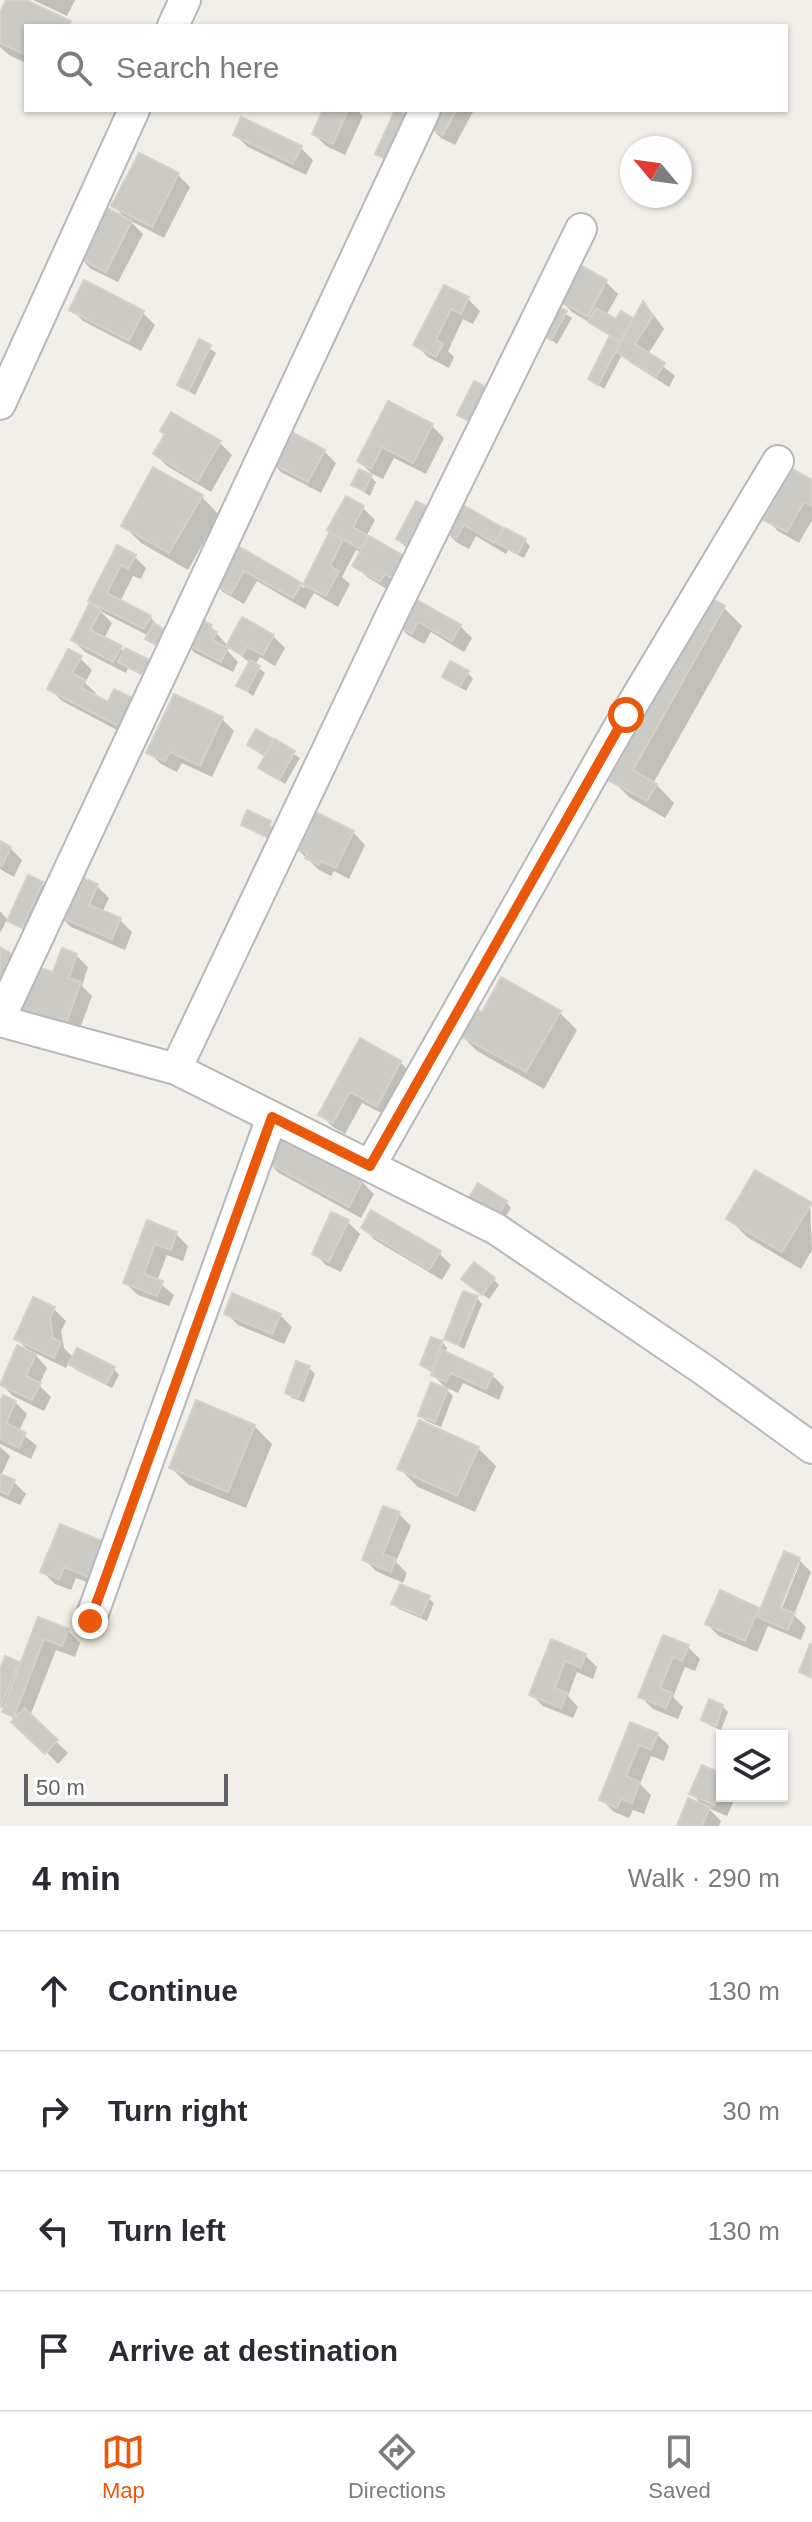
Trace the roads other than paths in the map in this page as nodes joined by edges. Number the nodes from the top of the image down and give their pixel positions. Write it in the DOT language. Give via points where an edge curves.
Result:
graph roads {
  1 [pos="185,0"];
  2 [pos="174,24"];
  3 [pos="133,112"];
  4 [pos="424,112"];
  5 [pos="581,229"];
  6 [pos="0,404"];
  7 [pos="778,461"];
  8 [pos="0,1020"];
  9 [pos="176,1069"];
  10 [pos="272,1117"];
  11 [pos="370,1166"];
  12 [pos="812,1448"];
  13 [pos="90,1621"];
  1 -- 2 [label="street"];
  3 -- 6 [label="street"];
  4 -- 8 [label="street"];
  5 -- 9 [label="street"];
  7 -- 11 [label="street" via="626,715"];
  8 -- 9 [label="street"];
  9 -- 10 [label="street"];
  10 -- 11 [label="street"];
  10 -- 13 [label="street"];
  11 -- 12 [label="street" via="496,1229"];
}
